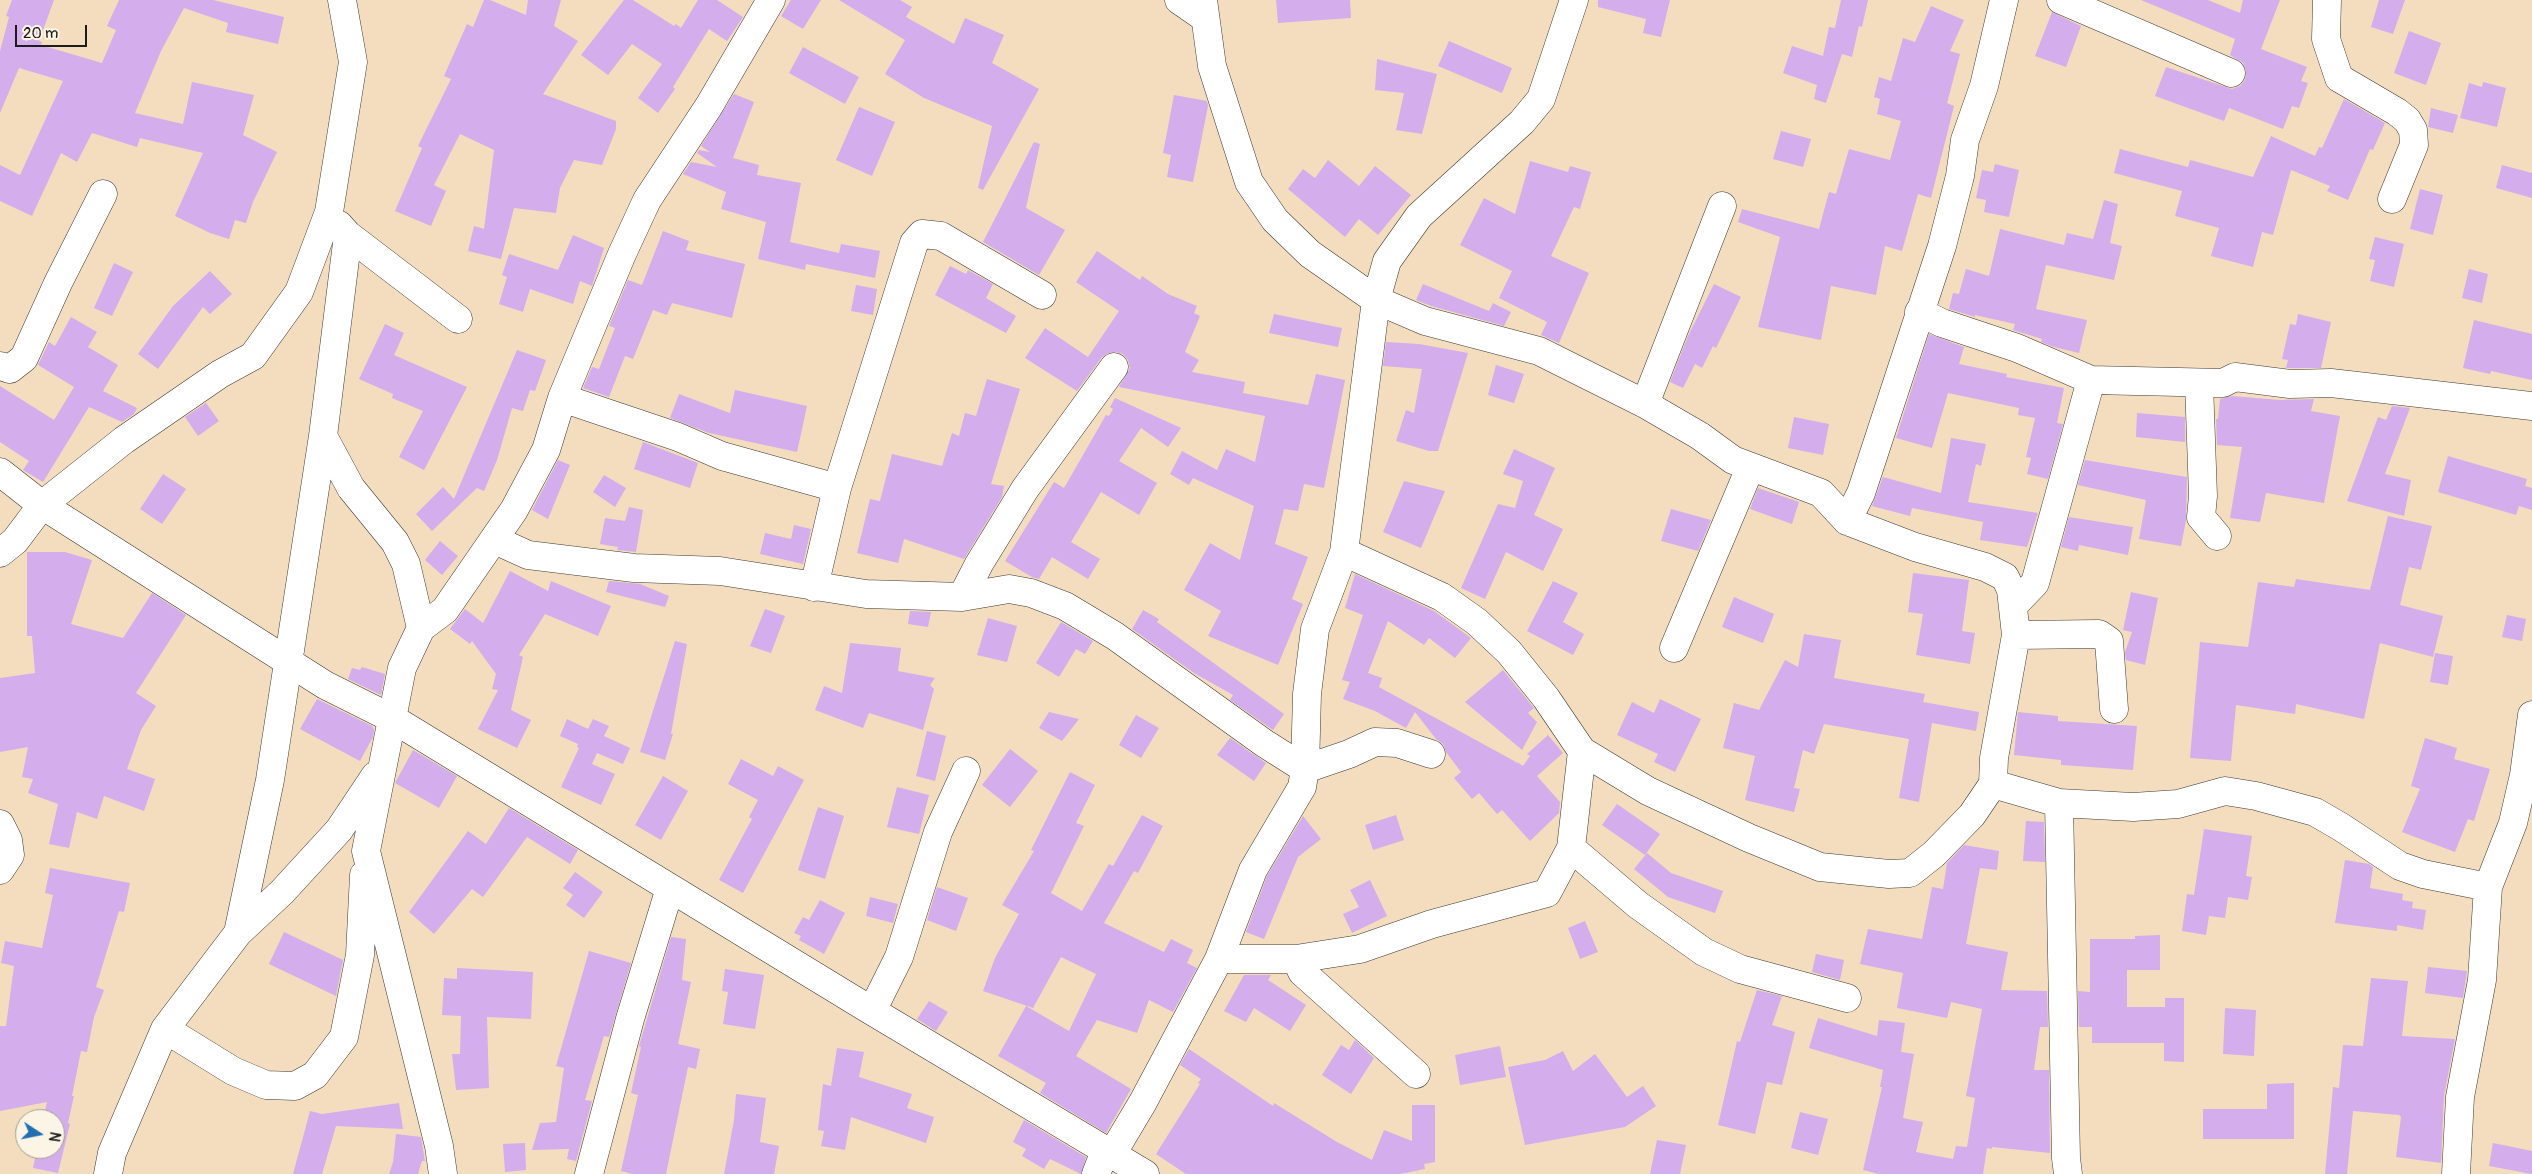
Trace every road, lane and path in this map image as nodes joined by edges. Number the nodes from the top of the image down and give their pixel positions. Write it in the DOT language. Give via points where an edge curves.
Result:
graph roads {
  1 [pos="342,0"];
  2 [pos="771,0"];
  3 [pos="1179,0"];
  4 [pos="1574,0"];
  5 [pos="2004,0"];
  6 [pos="2061,0"];
  7 [pos="2326,0"];
  8 [pos="1204,9"];
  9 [pos="2231,73"];
  10 [pos="103,194"];
  11 [pos="2392,199"];
  12 [pos="1722,206"];
  13 [pos="329,212"];
  14 [pos="348,235"];
  15 [pos="1042,295"];
  16 [pos="1376,300"];
  17 [pos="1919,312"];
  18 [pos="458,319"];
  19 [pos="0,366"];
  20 [pos="1114,367"];
  21 [pos="2091,380"];
  22 [pos="2199,383"];
  23 [pos="562,398"];
  24 [pos="1645,404"];
  25 [pos="2532,406"];
  26 [pos="323,436"];
  27 [pos="1750,468"];
  28 [pos="0,472"];
  29 [pos="837,488"];
  30 [pos="42,505"];
  31 [pos="1847,520"];
  32 [pos="2217,536"];
  33 [pos="495,540"];
  34 [pos="1344,552"];
  35 [pos="0,554"];
  36 [pos="814,587"];
  37 [pos="962,597"];
  38 [pos="2013,606"];
  39 [pos="421,628"];
  40 [pos="2016,636"];
  41 [pos="1674,648"];
  42 [pos="288,661"];
  43 [pos="2114,708"];
  44 [pos="2532,715"];
  45 [pos="393,719"];
  46 [pos="1582,751"];
  47 [pos="1431,754"];
  48 [pos="381,767"];
  49 [pos="1305,769"];
  50 [pos="966,770"];
  51 [pos="1993,784"];
  52 [pos="2059,803"];
  53 [pos="0,824"];
  54 [pos="1571,848"];
  55 [pos="366,850"];
  56 [pos="0,870"];
  57 [pos="2488,887"];
  58 [pos="670,888"];
  59 [pos="238,933"];
  60 [pos="1219,959"];
  61 [pos="1296,959"];
  62 [pos="1847,998"];
  63 [pos="867,1008"];
  64 [pos="165,1029"];
  65 [pos="1416,1074"];
  66 [pos="1104,1160"];
  67 [pos="108,1174"];
  68 [pos="443,1174"];
  69 [pos="590,1174"];
  70 [pos="1145,1174"];
  71 [pos="2068,1174"];
  72 [pos="2456,1174"];
  1 -- 13 [label="street" via="353,62"];
  2 -- 23 [label="street" via="709,106 648,200"];
  3 -- 8 [label="street"];
  4 -- 16 [label="street" via="1541,99 1522,122 1419,216 1387,261"];
  5 -- 17 [label="street" via="1984,86 1965,140 1960,176 1942,246"];
  6 -- 9 [label="street"];
  7 -- 11 [label="street" via="2326,39 2339,78 2397,112 2414,130 2414,145"];
  8 -- 16 [label="street" via="1212,66 1249,182 1275,220 1310,254"];
  10 -- 19 [label="street" via="24,358 10,369"];
  12 -- 24 [label="street"];
  13 -- 14 [label="street"];
  13 -- 30 [label="street" via="299,292 253,356 220,374 124,440"];
  14 -- 18 [label="street"];
  14 -- 26 [label="street"];
  15 -- 29 [label="street" via="941,236 922,234 914,243"];
  16 -- 24 [label="street" via="1425,321 1539,351"];
  16 -- 34 [label="street"];
  17 -- 21 [label="street"];
  17 -- 31 [label="street" via="1862,493"];
  20 -- 37 [label="street" via="1025,489"];
  21 -- 22 [label="street"];
  21 -- 38 [label="street" via="2035,584"];
  22 -- 25 [label="street" via="2223,383 2235,376 2290,384 2331,383"];
  22 -- 32 [label="street" via="2201,517"];
  23 -- 29 [label="street" via="678,437 722,456"];
  23 -- 33 [label="street" via="546,450"];
  24 -- 27 [label="street"];
  26 -- 39 [label="street" via="351,488 395,542 406,564"];
  26 -- 42 [label="street"];
  27 -- 31 [label="street" via="1821,493"];
  27 -- 41 [label="street"];
  28 -- 30 [label="street"];
  29 -- 36 [label="street"];
  30 -- 35 [label="street" via="15,541"];
  30 -- 42 [label="street"];
  31 -- 38 [label="street" via="1915,547 1985,567 2005,577"];
  33 -- 36 [label="street" via="528,555 634,568 720,572"];
  33 -- 39 [label="street" via="446,610"];
  34 -- 46 [label="street" via="1442,597 1478,622 1509,652"];
  34 -- 49 [label="street" via="1315,629 1307,694"];
  36 -- 37 [label="street" via="866,594"];
  37 -- 49 [label="street" via="1009,589 1031,593 1065,606 1114,636"];
  38 -- 40 [label="street"];
  39 -- 45 [label="street" via="402,668"];
  40 -- 43 [label="street" via="2099,634 2109,642"];
  40 -- 51 [label="street" via="1994,758"];
  42 -- 45 [label="street" via="325,685"];
  42 -- 59 [label="street" via="270,780"];
  44 -- 57 [label="street" via="2514,823"];
  45 -- 48 [label="street"];
  45 -- 58 [label="street"];
  46 -- 51 [label="street" via="1648,791 1749,838 1820,866 1861,872 1910,873 1934,854 1972,815"];
  46 -- 54 [label="street"];
  47 -- 49 [label="street" via="1397,743 1375,742"];
  48 -- 55 [label="street"];
  48 -- 59 [label="street" via="339,830 282,892"];
  49 -- 60 [label="street" via="1302,787 1253,870"];
  50 -- 63 [label="street" via="938,832 899,957 878,998"];
  51 -- 52 [label="street"];
  52 -- 57 [label="street" via="2134,807 2178,804 2225,791 2256,796 2315,812 2400,866"];
  52 -- 71 [label="street"];
  53 -- 56 [label="street" via="8,840 10,855"];
  54 -- 61 [label="street" via="1547,893 1432,924 1360,949"];
  54 -- 62 [label="street" via="1638,905 1704,952 1740,969"];
  55 -- 64 [label="street" via="360,955 344,1037 315,1075 295,1086 266,1085 233,1071"];
  55 -- 68 [label="street" via="439,1146"];
  57 -- 72 [label="street" via="2482,980 2460,1097"];
  58 -- 63 [label="street"];
  58 -- 69 [label="street" via="630,1020"];
  59 -- 64 [label="street"];
  60 -- 61 [label="street"];
  60 -- 66 [label="street" via="1143,1102"];
  61 -- 65 [label="street" via="1302,972"];
  63 -- 66 [label="street"];
  64 -- 67 [label="street" via="112,1153"];
  66 -- 70 [label="street"];
}
